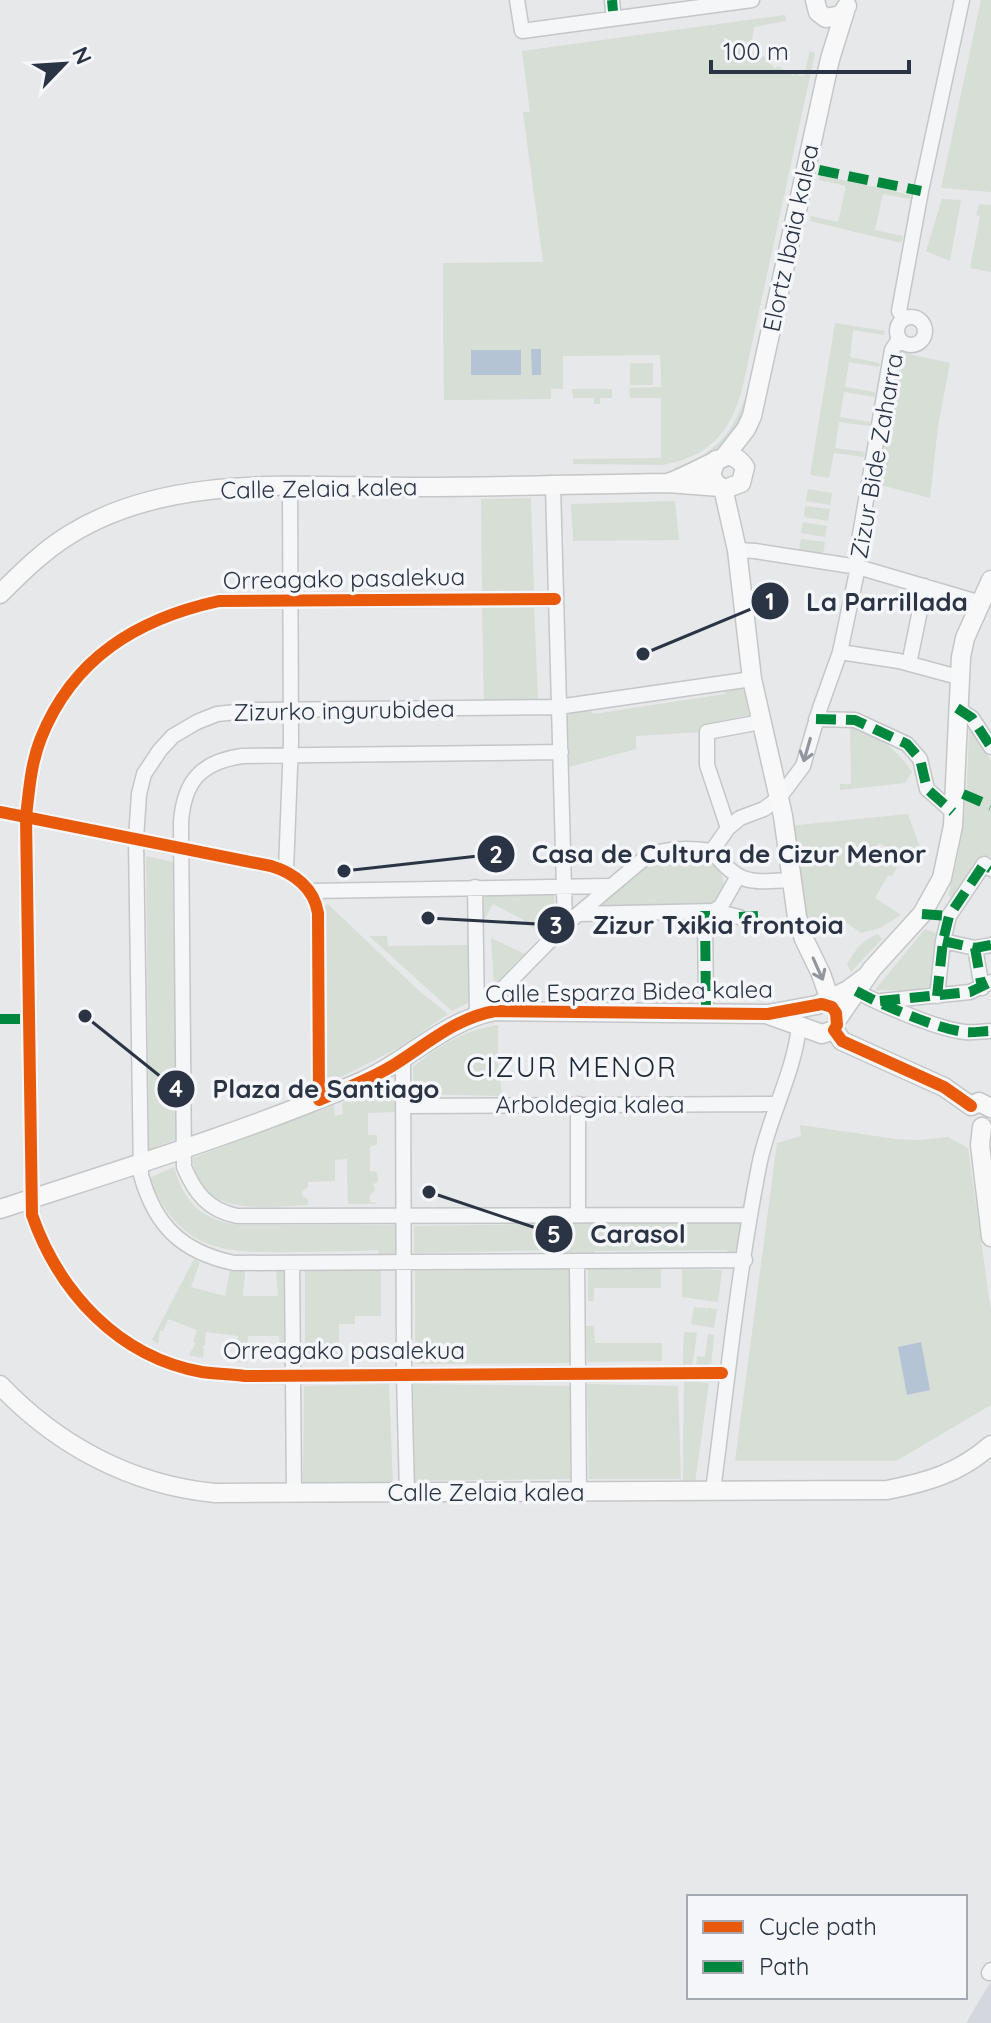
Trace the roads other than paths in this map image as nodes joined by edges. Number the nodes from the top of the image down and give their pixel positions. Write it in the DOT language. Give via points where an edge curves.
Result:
graph roads {
  1 [pos="517,0"];
  2 [pos="752,0"];
  3 [pos="962,0"];
  4 [pos="705,3"];
  5 [pos="848,4"];
  6 [pos="814,6"];
  7 [pos="830,59"];
  8 [pos="904,319"];
  9 [pos="899,339"];
  10 [pos="752,416"];
  11 [pos="720,458"];
  12 [pos="744,473"];
  13 [pos="668,483"];
  14 [pos="553,486"];
  15 [pos="290,487"];
  16 [pos="722,488"];
  17 [pos="736,545"];
  18 [pos="858,567"];
  19 [pos="991,580"];
  20 [pos="925,586"];
  21 [pos="0,594"];
  22 [pos="555,599"];
  23 [pos="290,600"];
  24 [pos="981,603"];
  25 [pos="840,652"];
  26 [pos="909,664"];
  27 [pos="958,677"];
  28 [pos="752,679"];
  29 [pos="558,707"];
  30 [pos="957,708"];
  31 [pos="291,711"];
  32 [pos="816,719"];
  33 [pos="761,722"];
  34 [pos="989,741"];
  35 [pos="561,752"];
  36 [pos="291,755"];
  37 [pos="779,798"];
  38 [pos="0,812"];
  39 [pos="953,812"];
  40 [pos="26,817"];
  41 [pos="728,828"];
  42 [pos="136,839"];
  43 [pos="181,848"];
  44 [pos="712,851"];
  45 [pos="988,867"];
  46 [pos="286,870"];
  47 [pos="737,878"];
  48 [pos="793,880"];
  49 [pos="563,886"];
  50 [pos="609,886"];
  51 [pos="475,887"];
  52 [pos="310,891"];
  53 [pos="710,911"];
  54 [pos="579,914"];
  55 [pos="922,914"];
  56 [pos="949,916"];
  57 [pos="739,917"];
  58 [pos="565,925"];
  59 [pos="943,941"];
  60 [pos="991,945"];
  61 [pos="975,948"];
  62 [pos="861,983"];
  63 [pos="987,985"];
  64 [pos="937,996"];
  65 [pos="876,1001"];
  66 [pos="823,1003"];
  67 [pos="706,1013"];
  68 [pos="768,1014"];
  69 [pos="477,1015"];
  70 [pos="836,1024"];
  71 [pos="806,1028"];
  72 [pos="991,1031"];
  73 [pos="403,1059"];
  74 [pos="319,1100"];
  75 [pos="578,1104"];
  76 [pos="776,1104"];
  77 [pos="404,1106"];
  78 [pos="971,1106"];
  79 [pos="991,1108"];
  80 [pos="986,1124"];
  81 [pos="183,1148"];
  82 [pos="139,1162"];
  83 [pos="30,1199"];
  84 [pos="0,1209"];
  85 [pos="578,1215"];
  86 [pos="750,1215"];
  87 [pos="403,1217"];
  88 [pos="991,1237"];
  89 [pos="745,1260"];
  90 [pos="404,1261"];
  91 [pos="577,1262"];
  92 [pos="292,1263"];
  93 [pos="578,1373"];
  94 [pos="722,1373"];
  95 [pos="293,1375"];
  96 [pos="404,1375"];
  97 [pos="0,1385"];
  98 [pos="991,1445"];
  99 [pos="713,1491"];
  100 [pos="294,1493"];
  101 [pos="407,1493"];
  102 [pos="579,1493"];
  1 -- 4 [label="street" via="522,31"];
  2 -- 4 [label="street"];
  3 -- 8 [label="street" via="899,311"];
  5 -- 6 [label="street" via="836,18"];
  5 -- 7 [label="street, Elortz Ibaia kalea"];
  6 -- 7 [label="street, Elortz Ibaia kalea" via="830,33"];
  7 -- 10 [label="street, Elortz Ibaia kalea"];
  8 -- 9 [label="street" via="898,326"];
  8 -- 9 [label="street" via="921,321 925,334 912,346"];
  9 -- 18 [label="street, Zizur Bide Zaharra" via="892,350"];
  10 -- 11 [label="street, Elortz Ibaia kalea"];
  10 -- 12 [label="street, Elortz Ibaia kalea"];
  11 -- 12 [label="street" via="735,457"];
  11 -- 13 [label="street, Calle Zelaia kalea"];
  11 -- 16 [label="street" via="711,475"];
  12 -- 16 [label="street" via="736,487"];
  12 -- 17 [label="street, Elortz Ibaia kalea"];
  13 -- 14 [label="street, Calle Zelaia kalea"];
  13 -- 16 [label="street, Calle Zelaia kalea"];
  14 -- 15 [label="street, Calle Zelaia kalea"];
  14 -- 22 [label="street"];
  15 -- 21 [label="street, Calle Zelaia kalea" via="182,494 118,512 69,535"];
  15 -- 23 [label="street"];
  16 -- 17 [label="street, Elortz Ibaia kalea"];
  17 -- 18 [label="street"];
  17 -- 28 [label="street, Elortz Ibaia kalea"];
  18 -- 20 [label="street"];
  18 -- 25 [label="street, Zizur Bide Zaharra"];
  19 -- 24 [label="street"];
  20 -- 24 [label="street"];
  20 -- 26 [label="street"];
  22 -- 23 [label="street, Orreagako pasalekua"];
  22 -- 29 [label="street"];
  23 -- 31 [label="street"];
  23 -- 40 [label="street, Orreagako pasalekua" via="219,601 189,608 141,627 99,655 64,695 41,738"];
  24 -- 27 [label="street" via="965,638"];
  25 -- 26 [label="street"];
  25 -- 32 [label="street, Zizur Bide Zaharra"];
  26 -- 27 [label="street"];
  27 -- 30 [label="street"];
  28 -- 29 [label="street, Zizurko ingurubidea"];
  28 -- 33 [label="street, Elortz Ibaia kalea"];
  29 -- 31 [label="street, Zizurko ingurubidea"];
  29 -- 35 [label="street"];
  30 -- 34 [label="street"];
  30 -- 39 [label="street"];
  31 -- 36 [label="street"];
  31 -- 42 [label="street, Zizurko ingurubidea" via="217,714 173,736 144,774"];
  32 -- 37 [label="street, Zizur Bide Zaharra, one-way" via="803,766"];
  32 -- 39 [label="street" via="855,720 907,744 920,759 927,789"];
  33 -- 37 [label="street, Elortz Ibaia kalea"];
  33 -- 41 [label="street" via="707,732 707,765"];
  35 -- 36 [label="street, Zizurko ingurubidea"];
  35 -- 49 [label="street"];
  36 -- 43 [label="street, Zizurko ingurubidea" via="225,759 201,772 183,802"];
  36 -- 46 [label="street"];
  37 -- 41 [label="street"];
  37 -- 48 [label="street"];
  38 -- 40 [label="street"];
  39 -- 55 [label="street" via="942,878"];
  40 -- 42 [label="street"];
  40 -- 83 [label="street, Orreagako pasalekua"];
  41 -- 44 [label="street"];
  42 -- 43 [label="street"];
  42 -- 82 [label="street, Zizurko ingurubidea"];
  43 -- 46 [label="street"];
  43 -- 81 [label="street, Zizurko ingurubidea"];
  44 -- 47 [label="street"];
  44 -- 50 [label="street" via="659,850"];
  45 -- 56 [label="street"];
  46 -- 52 [label="street"];
  47 -- 48 [label="street"];
  47 -- 53 [label="street" via="721,906"];
  48 -- 66 [label="street, one-way" via="797,917 821,974"];
  49 -- 50 [label="street"];
  49 -- 51 [label="street"];
  49 -- 58 [label="street"];
  50 -- 54 [label="street"];
  51 -- 52 [label="street"];
  51 -- 69 [label="street"];
  52 -- 74 [label="street" via="318,917"];
  53 -- 54 [label="street"];
  53 -- 57 [label="street"];
  53 -- 67 [label="street"];
  54 -- 58 [label="street"];
  55 -- 56 [label="street"];
  55 -- 62 [label="street"];
  56 -- 59 [label="street"];
  58 -- 69 [label="street"];
  59 -- 61 [label="street"];
  59 -- 64 [label="street"];
  60 -- 61 [label="street"];
  61 -- 63 [label="street"];
  62 -- 65 [label="street"];
  62 -- 66 [label="street"];
  62 -- 70 [label="street"];
  63 -- 64 [label="street"];
  64 -- 65 [label="street"];
  65 -- 72 [label="street" via="966,1032"];
  66 -- 68 [label="street, Calle Esparza Bidea kalea"];
  66 -- 70 [label="street" via="832,1007"];
  66 -- 71 [label="street"];
  67 -- 68 [label="street, Calle Esparza Bidea kalea"];
  67 -- 69 [label="street, Calle Esparza Bidea kalea"];
  68 -- 71 [label="street, Calle Esparza Bidea kalea"];
  69 -- 73 [label="street, Calle Esparza Bidea kalea"];
  70 -- 71 [label="street" via="822,1034"];
  70 -- 78 [label="street" via="842,1041 944,1087"];
  71 -- 76 [label="street"];
  73 -- 74 [label="street, Calle Esparza Bidea kalea"];
  73 -- 77 [label="street"];
  74 -- 81 [label="street, Calle Esparza Bidea kalea"];
  75 -- 76 [label="street, Arboldegia kalea"];
  75 -- 77 [label="street, Arboldegia kalea"];
  75 -- 85 [label="street"];
  76 -- 86 [label="street"];
  77 -- 87 [label="street"];
  78 -- 79 [label="street" via="979,1102"];
  78 -- 80 [label="street" via="969,1119 975,1126"];
  80 -- 88 [label="street" via="980,1145"];
  81 -- 82 [label="street, Calle Esparza Bidea kalea"];
  81 -- 87 [label="street, Zizurko ingurubidea" via="192,1186 225,1214"];
  82 -- 83 [label="street, Calle Esparza Bidea kalea"];
  82 -- 92 [label="street, Zizurko ingurubidea" via="158,1219 192,1248 234,1263"];
  83 -- 84 [label="street, Calle Esparza Bidea kalea"];
  83 -- 95 [label="street, Orreagako pasalekua" via="42,1244 63,1280 104,1326 147,1354 201,1371"];
  85 -- 86 [label="street, Zizurko ingurubidea"];
  85 -- 87 [label="street, Zizurko ingurubidea"];
  86 -- 89 [label="street"];
  87 -- 90 [label="street"];
  89 -- 91 [label="street, Zizurko ingurubidea"];
  89 -- 99 [label="street"];
  90 -- 91 [label="street, Zizurko ingurubidea"];
  90 -- 92 [label="street, Zizurko ingurubidea"];
  90 -- 96 [label="street"];
  91 -- 93 [label="street"];
  92 -- 95 [label="street"];
  93 -- 94 [label="street, Orreagako pasalekua"];
  93 -- 96 [label="street, Orreagako pasalekua"];
  93 -- 102 [label="street"];
  95 -- 96 [label="street, Orreagako pasalekua"];
  95 -- 100 [label="street"];
  96 -- 101 [label="street"];
  97 -- 100 [label="street, Calle Zelaia kalea" via="42,1425 130,1474 187,1490"];
  98 -- 99 [label="street, Calle Zelaia kalea" via="949,1473 887,1490"];
  99 -- 102 [label="street, Calle Zelaia kalea"];
  100 -- 101 [label="street, Calle Zelaia kalea"];
  101 -- 102 [label="street, Calle Zelaia kalea"];
}
